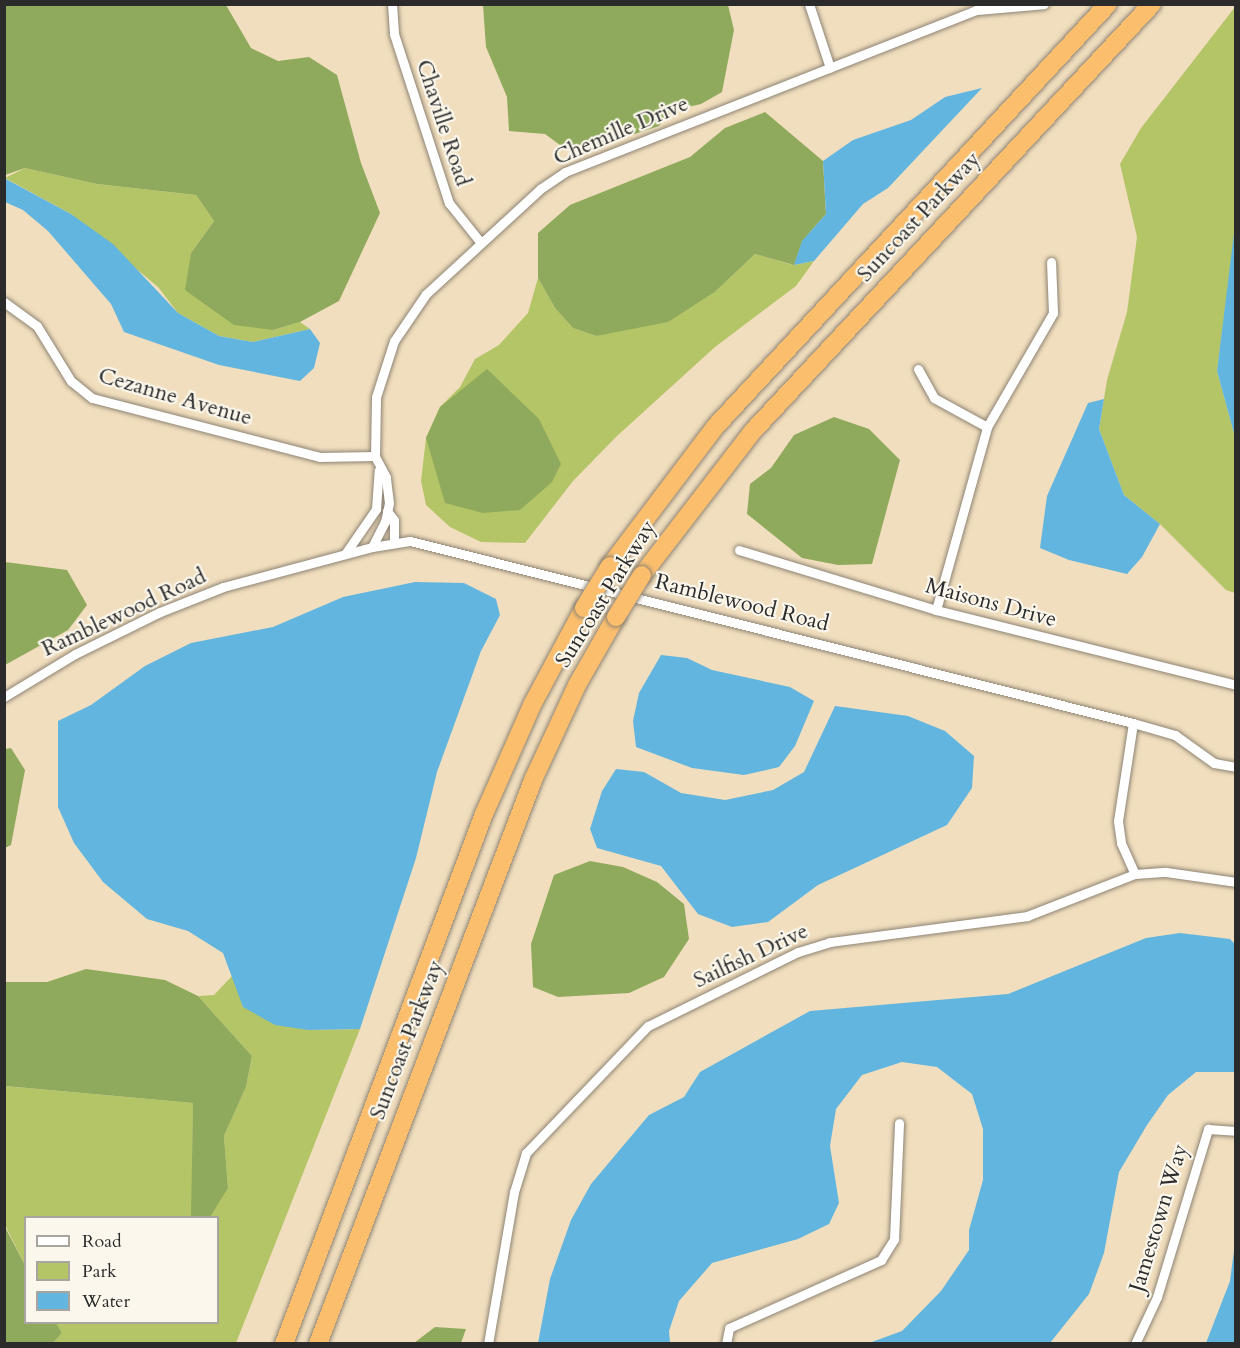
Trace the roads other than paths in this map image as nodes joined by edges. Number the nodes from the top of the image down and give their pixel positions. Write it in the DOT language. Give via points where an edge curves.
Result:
graph roads {
  1 [pos="392,4"];
  2 [pos="809,4"];
  3 [pos="1044,4"];
  4 [pos="1108,4"];
  5 [pos="1152,4"];
  6 [pos="830,68"];
  7 [pos="481,243"];
  8 [pos="1051,262"];
  9 [pos="4,302"];
  10 [pos="918,369"];
  11 [pos="987,427"];
  12 [pos="375,456"];
  13 [pos="379,470"];
  14 [pos="376,509"];
  15 [pos="388,511"];
  16 [pos="394,542"];
  17 [pos="372,547"];
  18 [pos="739,550"];
  19 [pos="345,554"];
  20 [pos="936,610"];
  21 [pos="1236,685"];
  22 [pos="4,697"];
  23 [pos="1133,723"];
  24 [pos="1236,766"];
  25 [pos="1135,873"];
  26 [pos="1236,882"];
  27 [pos="899,1123"];
  28 [pos="1235,1131"];
  29 [pos="284,1344"];
  30 [pos="318,1344"];
  31 [pos="488,1344"];
  32 [pos="726,1344"];
  33 [pos="1135,1344"];
  1 -- 7 [label="street, Chaville Road" via="394,34 449,203"];
  2 -- 6 [label="street"];
  3 -- 6 [label="street, Chemille Drive" via="976,10"];
  4 -- 29 [label="highway, Suncoast Parkway, bridge" via="715,427 610,566 584,608 532,705 484,814"];
  5 -- 30 [label="highway, Suncoast Parkway, bridge" via="753,431 642,575 578,685 533,780"];
  6 -- 7 [label="street, Chemille Drive" via="565,172 540,189"];
  7 -- 12 [label="street, Chemille Drive" via="426,294 394,340 376,397"];
  8 -- 11 [label="street" via="1053,313"];
  9 -- 12 [label="street, Cezanne Avenue" via="37,327 71,381 92,398 320,456"];
  10 -- 11 [label="street" via="934,398"];
  11 -- 20 [label="street"];
  12 -- 13 [label="street, Chemille Drive"];
  13 -- 14 [label="street, Chemille Drive"];
  13 -- 15 [label="street, Chemille Drive" via="386,477"];
  14 -- 15 [label="street"];
  14 -- 19 [label="street"];
  15 -- 16 [label="street, Chemille Drive" via="394,520"];
  15 -- 17 [label="street, Chemille Drive"];
  16 -- 17 [label="street, Ramblewood Road"];
  16 -- 23 [label="street, Ramblewood Road" via="425,543"];
  17 -- 19 [label="street, Ramblewood Road"];
  18 -- 20 [label="street, Maisons Drive"];
  19 -- 22 [label="street, Ramblewood Road" via="223,587 160,612 75,654"];
  20 -- 21 [label="street, Maisons Drive"];
  23 -- 24 [label="street, Ramblewood Road" via="1175,735 1204,758"];
  23 -- 25 [label="street" via="1118,821 1121,843"];
  25 -- 26 [label="street, Sailfish Drive" via="1166,872"];
  25 -- 31 [label="street, Sailfish Drive" via="1027,916 830,942 798,952 648,1026 526,1153 514,1192"];
  27 -- 32 [label="street" via="894,1239 881,1260 729,1329"];
  28 -- 33 [label="street, Jamestown Way" via="1208,1129 1157,1297"];
}
